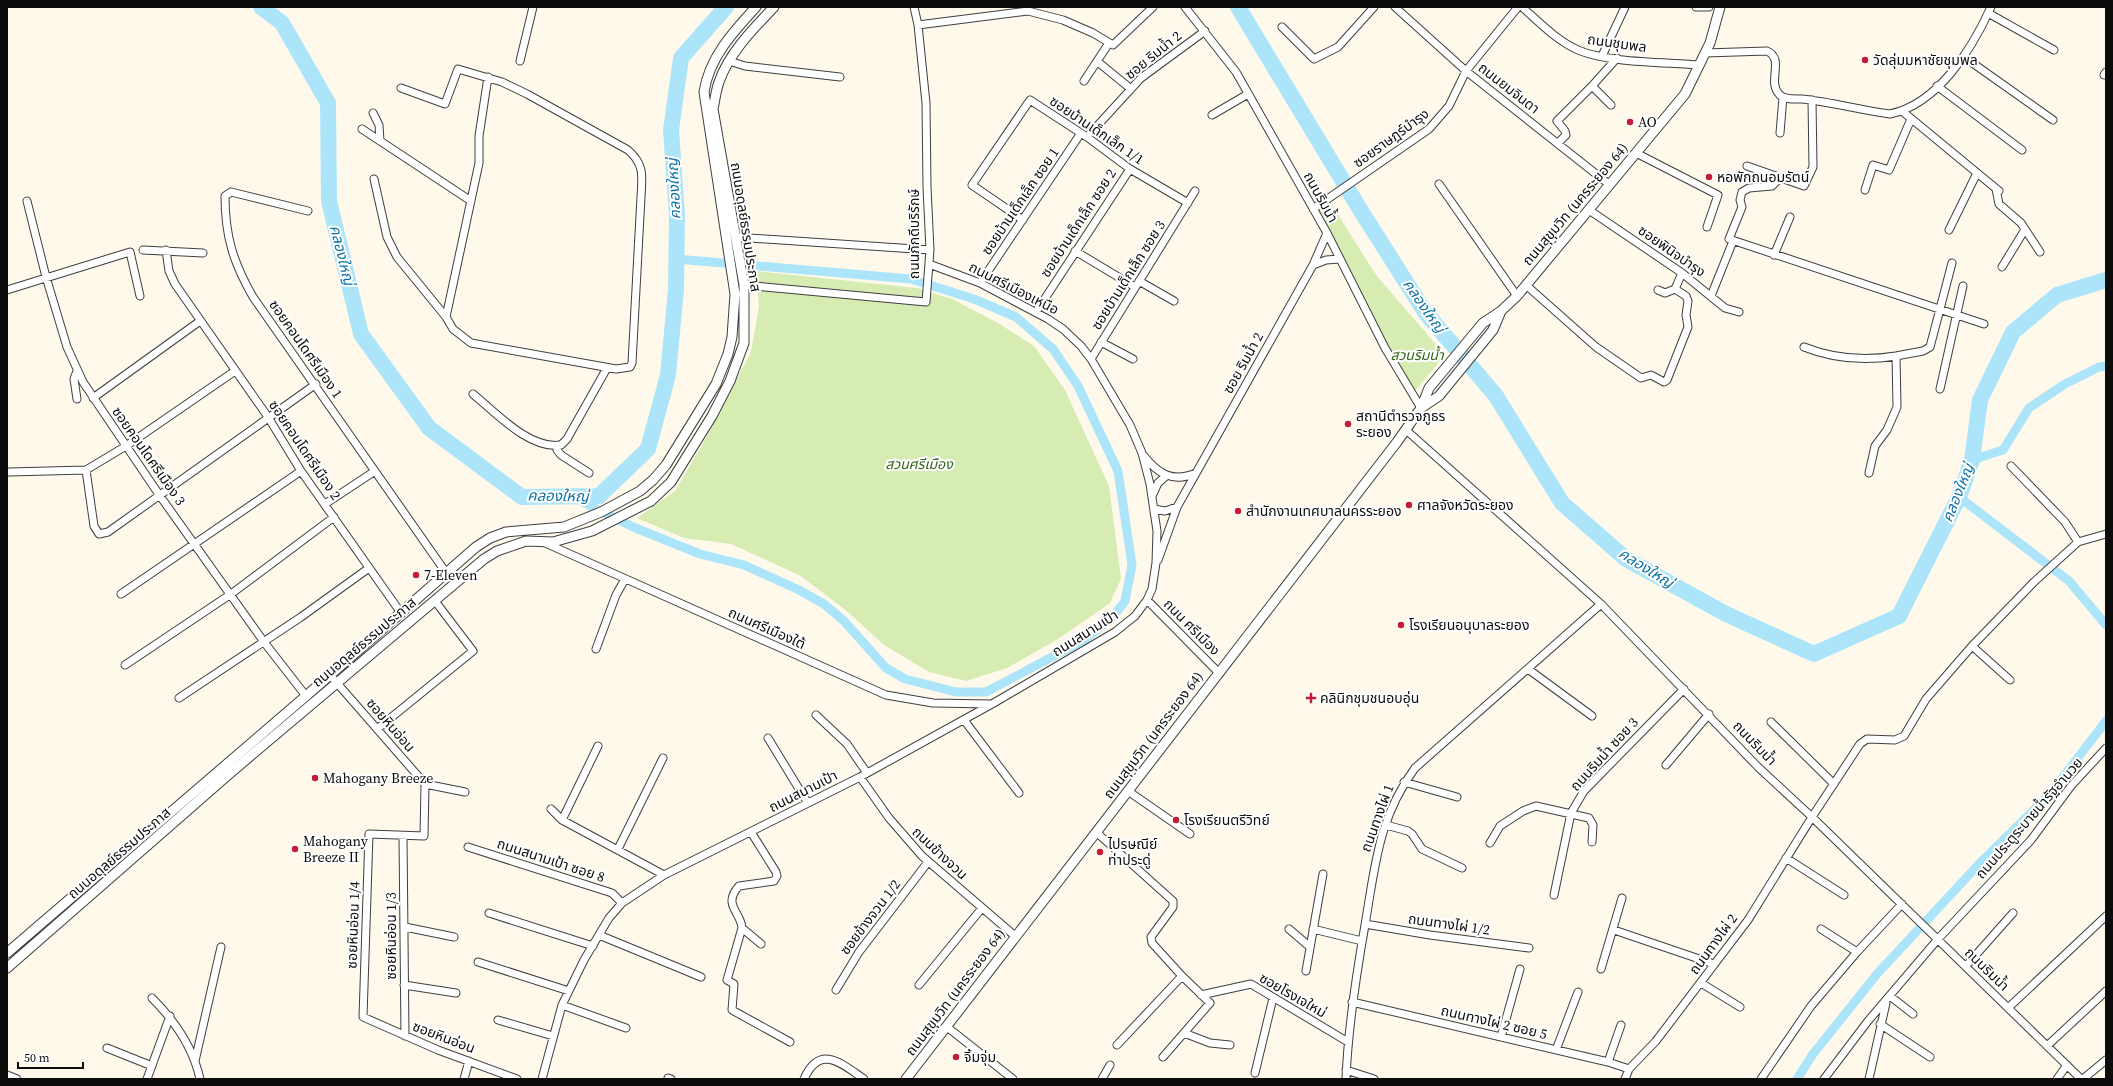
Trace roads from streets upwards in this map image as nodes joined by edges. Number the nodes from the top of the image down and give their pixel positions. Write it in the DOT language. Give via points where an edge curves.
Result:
graph roads {
  1 [pos="533,7"];
  2 [pos="774,7"];
  3 [pos="914,7"];
  4 [pos="1153,7"];
  5 [pos="1185,7"];
  6 [pos="1374,7"];
  7 [pos="1395,7"];
  8 [pos="1518,7"];
  9 [pos="1522,7"];
  10 [pos="1625,7"];
  11 [pos="1696,7"];
  12 [pos="1709,7"];
  13 [pos="1720,7"];
  14 [pos="754,9"];
  15 [pos="1989,10"];
  16 [pos="761,20"];
  17 [pos="918,25"];
  18 [pos="1282,27"];
  19 [pos="1205,31"];
  20 [pos="1109,43"];
  21 [pos="2054,50"];
  22 [pos="1705,53"];
  23 [pos="1602,56"];
  24 [pos="1964,57"];
  25 [pos="1617,58"];
  26 [pos="729,60"];
  27 [pos="520,61"];
  28 [pos="1098,62"];
  29 [pos="1700,65"];
  30 [pos="1466,70"];
  31 [pos="488,77"];
  32 [pos="840,77"];
  33 [pos="1084,81"];
  34 [pos="1592,86"];
  35 [pos="1937,86"];
  36 [pos="401,88"];
  37 [pos="1131,89"];
  38 [pos="1248,94"];
  39 [pos="1783,98"];
  40 [pos="1812,100"];
  41 [pos="1611,105"];
  42 [pos="1902,111"];
  43 [pos="374,113"];
  44 [pos="1212,115"];
  45 [pos="1912,119"];
  46 [pos="2053,120"];
  47 [pos="362,129"];
  48 [pos="1780,133"];
  49 [pos="1084,135"];
  50 [pos="380,141"];
  51 [pos="1558,143"];
  52 [pos="2022,150"];
  53 [pos="1636,153"];
  54 [pos="1747,166"];
  55 [pos="1130,169"];
  56 [pos="1977,173"];
  57 [pos="374,179"];
  58 [pos="1779,179"];
  59 [pos="1439,184"];
  60 [pos="1610,185"];
  61 [pos="1865,190"];
  62 [pos="1196,191"];
  63 [pos="26,201"];
  64 [pos="471,201"];
  65 [pos="1188,204"];
  66 [pos="1313,209"];
  67 [pos="308,210"];
  68 [pos="1589,210"];
  69 [pos="1790,217"];
  70 [pos="1023,220"];
  71 [pos="1707,227"];
  72 [pos="1948,230"];
  73 [pos="2024,230"];
  74 [pos="1327,233"];
  75 [pos="735,237"];
  76 [pos="1733,241"];
  77 [pos="143,250"];
  78 [pos="166,250"];
  79 [pos="930,250"];
  80 [pos="733,252"];
  81 [pos="1075,252"];
  82 [pos="2040,252"];
  83 [pos="203,254"];
  84 [pos="1774,255"];
  85 [pos="1340,259"];
  86 [pos="1952,263"];
  87 [pos="929,264"];
  88 [pos="1313,265"];
  89 [pos="2002,267"];
  90 [pos="1682,273"];
  91 [pos="46,277"];
  92 [pos="743,281"];
  93 [pos="980,283"];
  94 [pos="1137,284"];
  95 [pos="1526,285"];
  96 [pos="1963,286"];
  97 [pos="1675,289"];
  98 [pos="7,290"];
  99 [pos="1658,290"];
  100 [pos="140,296"];
  101 [pos="1517,296"];
  102 [pos="1711,296"];
  103 [pos="1174,301"];
  104 [pos="1938,309"];
  105 [pos="1501,311"];
  106 [pos="1036,312"];
  107 [pos="1740,312"];
  108 [pos="1957,315"];
  109 [pos="446,317"];
  110 [pos="200,321"];
  111 [pos="1984,324"];
  112 [pos="1101,342"];
  113 [pos="1804,347"];
  114 [pos="1896,356"];
  115 [pos="1091,359"];
  116 [pos="1133,359"];
  117 [pos="607,368"];
  118 [pos="77,370"];
  119 [pos="235,371"];
  120 [pos="316,384"];
  121 [pos="1940,389"];
  122 [pos="473,394"];
  123 [pos="93,398"];
  124 [pos="77,399"];
  125 [pos="1421,408"];
  126 [pos="268,416"];
  127 [pos="688,430"];
  128 [pos="1406,430"];
  129 [pos="700,437"];
  130 [pos="558,445"];
  131 [pos="126,446"];
  132 [pos="1142,453"];
  133 [pos="2011,466"];
  134 [pos="86,470"];
  135 [pos="300,471"];
  136 [pos="375,471"];
  137 [pos="9,472"];
  138 [pos="588,473"];
  139 [pos="1196,473"];
  140 [pos="1869,473"];
  141 [pos="1170,477"];
  142 [pos="1186,491"];
  143 [pos="160,496"];
  144 [pos="1152,496"];
  145 [pos="325,504"];
  146 [pos="1177,507"];
  147 [pos="1154,509"];
  148 [pos="334,517"];
  149 [pos="2106,534"];
  150 [pos="539,541"];
  151 [pos="2078,542"];
  152 [pos="195,543"];
  153 [pos="1156,563"];
  154 [pos="369,568"];
  155 [pos="447,574"];
  156 [pos="625,580"];
  157 [pos="1152,589"];
  158 [pos="122,594"];
  159 [pos="231,594"];
  160 [pos="1147,600"];
  161 [pos="435,601"];
  162 [pos="1601,604"];
  163 [pos="401,614"];
  164 [pos="264,642"];
  165 [pos="1972,646"];
  166 [pos="596,649"];
  167 [pos="125,665"];
  168 [pos="1528,669"];
  169 [pos="1218,672"];
  170 [pos="330,675"];
  171 [pos="2010,680"];
  172 [pos="337,683"];
  173 [pos="1684,689"];
  174 [pos="306,696"];
  175 [pos="179,698"];
  176 [pos="992,704"];
  177 [pos="1709,714"];
  178 [pos="816,715"];
  179 [pos="1592,716"];
  180 [pos="964,720"];
  181 [pos="1771,722"];
  182 [pos="377,729"];
  183 [pos="768,738"];
  184 [pos="598,746"];
  185 [pos="2106,748"];
  186 [pos="663,758"];
  187 [pos="1666,765"];
  188 [pos="863,775"];
  189 [pos="1404,782"];
  190 [pos="425,784"];
  191 [pos="1834,784"];
  192 [pos="1128,791"];
  193 [pos="465,792"];
  194 [pos="1019,793"];
  195 [pos="1457,797"];
  196 [pos="807,802"];
  197 [pos="551,808"];
  198 [pos="1571,813"];
  199 [pos="1812,817"];
  200 [pos="562,820"];
  201 [pos="1386,825"];
  202 [pos="751,832"];
  203 [pos="1096,832"];
  204 [pos="1190,834"];
  205 [pos="403,836"];
  206 [pos="1592,842"];
  207 [pos="1490,843"];
  208 [pos="468,847"];
  209 [pos="618,849"];
  210 [pos="1786,858"];
  211 [pos="928,862"];
  212 [pos="1462,868"];
  213 [pos="1323,874"];
  214 [pos="664,875"];
  215 [pos="91,881"];
  216 [pos="98,889"];
  217 [pos="1844,895"];
  218 [pos="1554,896"];
  219 [pos="1622,898"];
  220 [pos="622,903"];
  221 [pos="1903,905"];
  222 [pos="982,908"];
  223 [pos="489,913"];
  224 [pos="2014,913"];
  225 [pos="2106,916"];
  226 [pos="1365,924"];
  227 [pos="405,927"];
  228 [pos="742,928"];
  229 [pos="1289,929"];
  230 [pos="1821,929"];
  231 [pos="1313,930"];
  232 [pos="1614,930"];
  233 [pos="599,935"];
  234 [pos="1015,936"];
  235 [pos="454,937"];
  236 [pos="1937,938"];
  237 [pos="1362,941"];
  238 [pos="761,944"];
  239 [pos="592,946"];
  240 [pos="221,947"];
  241 [pos="1310,947"];
  242 [pos="1530,948"];
  243 [pos="1857,952"];
  244 [pos="7,953"];
  245 [pos="478,962"];
  246 [pos="1714,964"];
  247 [pos="1966,966"];
  248 [pos="7,968"];
  249 [pos="1520,969"];
  250 [pos="1601,969"];
  251 [pos="1306,971"];
  252 [pos="1182,976"];
  253 [pos="701,977"];
  254 [pos="1701,983"];
  255 [pos="404,985"];
  256 [pos="920,985"];
  257 [pos="836,990"];
  258 [pos="569,991"];
  259 [pos="2106,991"];
  260 [pos="1578,992"];
  261 [pos="456,993"];
  262 [pos="1201,995"];
  263 [pos="152,998"];
  264 [pos="1273,998"];
  265 [pos="1888,998"];
  266 [pos="1352,1002"];
  267 [pos="562,1005"];
  268 [pos="1740,1007"];
  269 [pos="2008,1008"];
  270 [pos="1913,1014"];
  271 [pos="170,1016"];
  272 [pos="363,1017"];
  273 [pos="498,1020"];
  274 [pos="1880,1024"];
  275 [pos="1621,1025"];
  276 [pos="947,1027"];
  277 [pos="626,1028"];
  278 [pos="1184,1033"];
  279 [pos="405,1036"];
  280 [pos="553,1036"];
  281 [pos="1501,1037"];
  282 [pos="790,1042"];
  283 [pos="1348,1042"];
  284 [pos="1117,1045"];
  285 [pos="1230,1045"];
  286 [pos="2047,1046"];
  287 [pos="107,1048"];
  288 [pos="1556,1050"];
  289 [pos="1163,1057"];
  290 [pos="1930,1057"];
  291 [pos="2106,1060"];
  292 [pos="195,1061"];
  293 [pos="469,1061"];
  294 [pos="1608,1062"];
  295 [pos="1110,1065"];
  296 [pos="2067,1065"];
  297 [pos="152,1066"];
  298 [pos="1629,1069"];
  299 [pos="1346,1070"];
  300 [pos="1255,1073"];
  301 [pos="7,1075"];
  302 [pos="514,1078"];
  303 [pos="17,1079"];
  304 [pos="147,1079"];
  305 [pos="200,1079"];
  306 [pos="464,1079"];
  307 [pos="542,1079"];
  308 [pos="804,1079"];
  309 [pos="864,1079"];
  310 [pos="906,1079"];
  311 [pos="1013,1079"];
  312 [pos="1102,1079"];
  313 [pos="1346,1079"];
  314 [pos="1374,1079"];
  315 [pos="1625,1079"];
  316 [pos="1761,1079"];
  317 [pos="1824,1079"];
  318 [pos="1869,1079"];
  319 [pos="2057,1079"];
  320 [pos="2082,1079"];
  1 -- 27 [label="street"];
  2 -- 16 [label="street, ถนนอดุลย์ธรรมประภาส"];
  3 -- 17 [label="street, ถนนภักดีบริรักษ์"];
  4 -- 20 [label="street" via="1113,45"];
  5 -- 19 [label="street, ถนนริมน้ำ"];
  6 -- 18 [label="street" via="1338,47 1314,59"];
  7 -- 30 [label="street, ถนนยมจินดา"];
  8 -- 30 [label="street, ซอยราษฎร์บำรุง"];
  9 -- 23 [label="street, ถนนชุมพล" via="1551,34 1566,44"];
  10 -- 23 [label="street"];
  11 -- 12 [label="street"];
  13 -- 22 [label="street, ถนนสุขุมวิท (นครระยอง 64)"];
  14 -- 16 [label="street"];
  14 -- 80 [label="street, ถนนอดุลย์ธรรมประภาส" via="718,55 708,74 704,92"];
  15 -- 21 [label="street"];
  15 -- 24 [label="street"];
  16 -- 26 [label="street, ถนนอดุลย์ธรรมประภาส"];
  17 -- 20 [label="street" via="1028,11 1062,20"];
  17 -- 79 [label="street, ถนนภักดีบริรักษ์" via="926,103"];
  19 -- 37 [label="street, ซอย ริมน้ำ 2" via="1141,78"];
  19 -- 38 [label="street, ถนนริมน้ำ" via="1236,72"];
  20 -- 28 [label="street"];
  22 -- 29 [label="street, ถนนสุขุมวิท (นครระยอง 64)"];
  22 -- 39 [label="street" via="1773,53 1776,58 1775,88"];
  23 -- 25 [label="street, ถนนชุมพล"];
  24 -- 35 [label="street"];
  24 -- 46 [label="street"];
  25 -- 29 [label="street, ถนนชุมพล"];
  25 -- 34 [label="street"];
  26 -- 32 [label="street" via="745,66"];
  26 -- 75 [label="street, ถนนอดุลย์ธรรมประภาส" via="718,83 713,109"];
  28 -- 33 [label="street"];
  28 -- 37 [label="street"];
  29 -- 53 [label="street, ถนนสุขุมวิท (นครระยอง 64)" via="1685,94"];
  30 -- 51 [label="street, ถนนยมจินดา"];
  30 -- 66 [label="street, ซอยราษฎร์บำรุง" via="1449,106 1429,129"];
  31 -- 36 [label="street" via="458,69 445,104"];
  31 -- 64 [label="street" via="479,136 480,157"];
  31 -- 117 [label="street" via="527,94 628,150 637,158 640,165 641,196 632,363 624,370"];
  34 -- 41 [label="street"];
  34 -- 51 [label="street" via="1557,121 1566,135"];
  35 -- 42 [label="street" via="1914,105"];
  35 -- 52 [label="street"];
  37 -- 49 [label="street, ซอย ริมน้ำ 2"];
  38 -- 44 [label="street"];
  38 -- 66 [label="street, ถนนริมน้ำ"];
  39 -- 40 [label="street"];
  39 -- 48 [label="street"];
  40 -- 42 [label="street" via="1890,114"];
  40 -- 58 [label="street" via="1812,167 1804,186"];
  42 -- 45 [label="street"];
  43 -- 50 [label="street" via="379,125"];
  45 -- 56 [label="street"];
  45 -- 61 [label="street" via="1889,170 1873,165"];
  47 -- 50 [label="street"];
  49 -- 55 [label="street, ซอยบ้านเด็กเล็ก 1/1"];
  49 -- 70 [label="street, ซอยบ้านเด็กเล็ก ซอย 1"];
  49 -- 70 [label="street, ซอยบ้านเด็กเล็ก 1/1" via="1030,100 972,185"];
  50 -- 64 [label="street"];
  51 -- 60 [label="street, ถนนยมจินดา"];
  53 -- 60 [label="street, ถนนสุขุมวิท (นครระยอง 64)"];
  53 -- 71 [label="street" via="1718,195"];
  54 -- 58 [label="street"];
  55 -- 65 [label="street, ซอยบ้านเด็กเล็ก 1/1"];
  55 -- 81 [label="street, ซอยบ้านเด็กเล็ก ซอย 2"];
  56 -- 72 [label="street"];
  56 -- 73 [label="street" via="1998,190 1999,204"];
  57 -- 109 [label="street" via="396,257"];
  58 -- 76 [label="street" via="1772,186 1749,188 1742,192 1742,207 1729,239"];
  59 -- 101 [label="street"];
  60 -- 68 [label="street, ถนนสุขุมวิท (นครระยอง 64)"];
  62 -- 65 [label="street, ซอยบ้านเด็กเล็ก ซอย 3"];
  63 -- 91 [label="street, ซอยคอนโดศรีเมือง 3"];
  64 -- 109 [label="street"];
  65 -- 94 [label="street, ซอยบ้านเด็กเล็ก ซอย 3"];
  66 -- 74 [label="street, ถนนริมน้ำ"];
  67 -- 120 [label="street, ซอยคอนโดศรีเมือง 1" via="231,192 225,196 225,222 229,242 242,277 253,297"];
  68 -- 90 [label="street, ซอยพินิจบำรุง"];
  68 -- 95 [label="street, ถนนสุขุมวิท (นครระยอง 64)"];
  69 -- 84 [label="street"];
  70 -- 93 [label="street, ซอยบ้านเด็กเล็ก ซอย 1"];
  73 -- 82 [label="street"];
  73 -- 89 [label="street"];
  74 -- 85 [label="street, ถนนริมน้ำ"];
  74 -- 88 [label="street, ซอย ริมน้ำ 2"];
  75 -- 79 [label="street"];
  75 -- 80 [label="street, ถนนอดุลย์ธรรมประภาส"];
  76 -- 84 [label="street"];
  76 -- 102 [label="street"];
  77 -- 78 [label="street"];
  78 -- 83 [label="street"];
  78 -- 110 [label="street, ซอยคอนโดศรีเมือง 2" via="174,284"];
  79 -- 87 [label="street, ถนนภักดีบริรักษ์"];
  80 -- 92 [label="street, ถนนอดุลย์ธรรมประภาส"];
  80 -- 127 [label="street, ถนนอดุลย์ธรรมประภาส" via="735,308 728,354 716,384"];
  81 -- 94 [label="street"];
  81 -- 106 [label="street, ซอยบ้านเด็กเล็ก ซอย 2"];
  84 -- 104 [label="street"];
  85 -- 88 [label="street" via="1326,260"];
  85 -- 125 [label="street, ถนนริมน้ำ" via="1385,348"];
  86 -- 104 [label="street"];
  87 -- 92 [label="street, ถนนภักดีบริรักษ์" via="926,302"];
  87 -- 93 [label="street, ถนนศรีเมืองเหนือ"];
  88 -- 139 [label="street, ซอย ริมน้ำ 2"];
  90 -- 97 [label="street"];
  90 -- 102 [label="street, ซอยพินิจบำรุง"];
  91 -- 98 [label="street"];
  91 -- 100 [label="street" via="130,252"];
  91 -- 118 [label="street, ซอยคอนโดศรีเมือง 3" via="67,347"];
  92 -- 129 [label="street, ถนนอดุลย์ธรรมประภาส" via="744,343 730,381"];
  93 -- 106 [label="street, ถนนศรีเมืองเหนือ"];
  94 -- 103 [label="street"];
  94 -- 112 [label="street, ซอยบ้านเด็กเล็ก ซอย 3"];
  95 -- 97 [label="street" via="1596,346 1641,378 1651,375 1664,382 1688,327 1688,301 1686,296"];
  95 -- 101 [label="street, ถนนสุขุมวิท (นครระยอง 64)"];
  96 -- 108 [label="street"];
  97 -- 99 [label="street" via="1664,293"];
  101 -- 105 [label="street, ถนนสุขุมวิท (นครระยอง 64)"];
  102 -- 107 [label="street, ซอยพินิจบำรุง" via="1725,308"];
  104 -- 108 [label="street"];
  104 -- 114 [label="street" via="1930,346 1924,352"];
  105 -- 125 [label="street, ถนนสุขุมวิท (นครระยอง 64)" via="1493,330 1439,396"];
  105 -- 125 [label="street, ถนนสุขุมวิท (นครระยอง 64)" via="1483,322 1430,388"];
  106 -- 115 [label="street, ถนนศรีเมืองเหนือ" via="1063,329"];
  108 -- 111 [label="street"];
  108 -- 121 [label="street" via="1948,358 1944,361"];
  109 -- 117 [label="street" via="453,329 471,343"];
  110 -- 119 [label="street, ซอยคอนโดศรีเมือง 2"];
  110 -- 123 [label="street"];
  112 -- 115 [label="street, ซอยบ้านเด็กเล็ก ซอย 3"];
  112 -- 116 [label="street"];
  113 -- 114 [label="street" via="1844,358"];
  114 -- 140 [label="street" via="1897,407 1887,430 1875,446"];
  115 -- 132 [label="street, ถนนศรีเมืองเหนือ" via="1130,426"];
  117 -- 130 [label="street" via="567,439"];
  118 -- 123 [label="street, ซอยคอนโดศรีเมือง 3"];
  118 -- 124 [label="street" via="74,379"];
  119 -- 126 [label="street, ซอยคอนโดศรีเมือง 2"];
  119 -- 131 [label="street"];
  120 -- 126 [label="street"];
  120 -- 136 [label="street, ซอยคอนโดศรีเมือง 1"];
  122 -- 130 [label="street" via="528,438 547,445"];
  123 -- 131 [label="street, ซอยคอนโดศรีเมือง 3"];
  125 -- 128 [label="street, ถนนสุขุมวิท (นครระยอง 64)"];
  126 -- 135 [label="street, ซอยคอนโดศรีเมือง 2"];
  126 -- 143 [label="street"];
  127 -- 129 [label="street"];
  127 -- 155 [label="street, ถนนอดุลย์ธรรมประภาส" via="653,480 640,491 607,510 557,529 506,532 490,538 476,547"];
  128 -- 162 [label="street, ถนนริมน้ำ"];
  128 -- 169 [label="street, ถนนสุขุมวิท (นครระยอง 64)"];
  129 -- 150 [label="street, ถนนอดุลย์ธรรมประภาส" via="671,482 651,501 592,531 553,542"];
  130 -- 138 [label="street" via="557,450 561,455"];
  131 -- 134 [label="street"];
  131 -- 143 [label="street, ซอยคอนโดศรีเมือง 3"];
  132 -- 141 [label="street" via="1153,467"];
  132 -- 144 [label="street, ถนนศรีเมืองเหนือ"];
  133 -- 151 [label="street" via="2065,522"];
  134 -- 137 [label="street"];
  134 -- 143 [label="street" via="94,526 99,534 121,524"];
  135 -- 145 [label="street, ซอยคอนโดศรีเมือง 2"];
  135 -- 152 [label="street"];
  136 -- 145 [label="street"];
  136 -- 155 [label="street, ซอยคอนโดศรีเมือง 1"];
  139 -- 141 [label="street" via="1186,478"];
  139 -- 142 [label="street, ซอย ริมน้ำ 2"];
  141 -- 142 [label="street" via="1181,482"];
  141 -- 144 [label="street" via="1158,482"];
  142 -- 146 [label="street, ซอย ริมน้ำ 2"];
  143 -- 152 [label="street, ซอยคอนโดศรีเมือง 3"];
  144 -- 147 [label="street, ถนนศรีเมืองเหนือ"];
  145 -- 148 [label="street, ซอยคอนโดศรีเมือง 2"];
  146 -- 147 [label="street" via="1165,511"];
  146 -- 153 [label="street, ซอย ริมน้ำ 2"];
  147 -- 153 [label="street, ถนนศรีเมืองเหนือ" via="1157,531"];
  148 -- 154 [label="street, ซอยคอนโดศรีเมือง 2"];
  148 -- 159 [label="street"];
  149 -- 151 [label="street"];
  150 -- 156 [label="street, ถนนศรีเมืองใต้"];
  150 -- 161 [label="street, ถนนอดุลย์ธรรมประภาส" via="526,541 497,551"];
  151 -- 165 [label="street" via="2034,582"];
  152 -- 158 [label="street"];
  152 -- 159 [label="street, ซอยคอนโดศรีเมือง 3"];
  153 -- 157 [label="street, ถนนศรีเมืองเหนือ"];
  154 -- 163 [label="street, ซอยคอนโดศรีเมือง 2"];
  154 -- 164 [label="street"];
  155 -- 163 [label="street, ถนนอดุลย์ธรรมประภาส"];
  156 -- 166 [label="street" via="614,600"];
  156 -- 176 [label="street, ถนนศรีเมืองใต้" via="886,695 955,705"];
  157 -- 160 [label="street, ถนนสนามเป้า"];
  159 -- 164 [label="street, ซอยคอนโดศรีเมือง 3"];
  159 -- 167 [label="street"];
  160 -- 169 [label="street, ถนน ศรีเมือง"];
  160 -- 176 [label="street, ถนนสนามเป้า" via="1135,616 1115,632"];
  161 -- 172 [label="street, ถนนอดุลย์ธรรมประภาส"];
  161 -- 182 [label="street" via="473,652"];
  162 -- 168 [label="street, ถนนทางไผ่ 1"];
  162 -- 173 [label="street, ถนนริมน้ำ"];
  163 -- 170 [label="street, ถนนอดุลย์ธรรมประภาส"];
  164 -- 174 [label="street, ซอยคอนโดศรีเมือง 3"];
  164 -- 175 [label="street"];
  165 -- 171 [label="street"];
  165 -- 191 [label="street" via="1926,699 1904,736 1895,740 1867,739 1860,744"];
  168 -- 179 [label="street"];
  168 -- 189 [label="street, ถนนทางไผ่ 1" via="1415,768"];
  169 -- 192 [label="street, ถนนสุขุมวิท (นครระยอง 64)"];
  170 -- 172 [label="street, ซอยหินอ่อน"];
  170 -- 174 [label="street, ถนนอดุลย์ธรรมประภาส"];
  172 -- 182 [label="street, ซอยหินอ่อน"];
  172 -- 216 [label="street, ถนนอดุลย์ธรรมประภาส"];
  173 -- 177 [label="street, ถนนริมน้ำ"];
  173 -- 198 [label="street, ถนนริมน้ำ ซอย 3" via="1584,791"];
  174 -- 215 [label="street, ถนนอดุลย์ธรรมประภาส"];
  176 -- 180 [label="street, ถนนสนามเป้า"];
  177 -- 187 [label="street"];
  177 -- 199 [label="street, ถนนริมน้ำ" via="1758,767"];
  178 -- 188 [label="street, ถนนข้างจวน" via="847,744"];
  180 -- 188 [label="street, ถนนสนามเป้า"];
  180 -- 194 [label="street"];
  181 -- 191 [label="street"];
  182 -- 190 [label="street, ซอยหินอ่อน"];
  183 -- 196 [label="street"];
  184 -- 200 [label="street"];
  185 -- 236 [label="street, ถนนประตูระบายน้ำรัฐอำนวย" via="2072,786 2031,840"];
  186 -- 209 [label="street"];
  188 -- 196 [label="street, ถนนสนามเป้า"];
  188 -- 211 [label="street, ถนนข้างจวน" via="889,818"];
  189 -- 195 [label="street"];
  189 -- 201 [label="street, ถนนทางไผ่ 1"];
  190 -- 193 [label="street"];
  190 -- 205 [label="street" via="424,836"];
  191 -- 199 [label="street"];
  192 -- 203 [label="street, ถนนสุขุมวิท (นครระยอง 64)"];
  192 -- 204 [label="street"];
  196 -- 202 [label="street, ถนนสนามเป้า"];
  197 -- 200 [label="street"];
  198 -- 206 [label="street" via="1589,818 1593,825"];
  198 -- 207 [label="street" via="1536,806 1500,826"];
  198 -- 218 [label="street, ถนนริมน้ำ ซอย 3"];
  199 -- 210 [label="street, ถนนทางไผ่ 2"];
  199 -- 221 [label="street, ถนนริมน้ำ"];
  200 -- 209 [label="street"];
  201 -- 212 [label="street" via="1408,831 1422,849"];
  201 -- 226 [label="street, ถนนทางไผ่ 1" via="1377,850"];
  202 -- 214 [label="street, ถนนสนามเป้า"];
  202 -- 228 [label="street" via="777,876 774,880 739,886 735,890 732,908"];
  203 -- 234 [label="street, ถนนสุขุมวิท (นครระยอง 64)"];
  203 -- 252 [label="street" via="1173,900 1173,907 1151,936 1152,943"];
  205 -- 227 [label="street, ซอยหินอ่อน 1/3"];
  205 -- 272 [label="street, ซอยหินอ่อน 1/4" via="369,834"];
  208 -- 220 [label="street, ถนนสนามเป้า ซอย 8" via="612,893"];
  209 -- 214 [label="street"];
  210 -- 217 [label="street"];
  210 -- 246 [label="street, ถนนทางไผ่ 2" via="1748,920"];
  211 -- 222 [label="street, ถนนข้างจวน"];
  211 -- 257 [label="street, ซอยข้างจวน 1/2" via="859,952"];
  213 -- 231 [label="street"];
  214 -- 220 [label="street, ถนนสนามเป้า"];
  215 -- 216 [label="street"];
  215 -- 244 [label="street, ถนนอดุลย์ธรรมประภาส"];
  216 -- 248 [label="street, ถนนอดุลย์ธรรมประภาส"];
  219 -- 232 [label="street"];
  220 -- 233 [label="street, ถนนสนามเป้า"];
  221 -- 236 [label="street, ถนนริมน้ำ"];
  221 -- 243 [label="street"];
  222 -- 234 [label="street, ถนนข้างจวน"];
  222 -- 256 [label="street"];
  223 -- 239 [label="street"];
  224 -- 247 [label="street"];
  225 -- 269 [label="street"];
  226 -- 237 [label="street, ถนนทางไผ่ 1"];
  226 -- 242 [label="street, ถนนทางไผ่ 1/2"];
  227 -- 235 [label="street"];
  227 -- 255 [label="street, ซอยหินอ่อน 1/3"];
  228 -- 238 [label="street"];
  228 -- 282 [label="street" via="727,980 734,984 732,1010"];
  229 -- 241 [label="street"];
  230 -- 243 [label="street"];
  231 -- 237 [label="street"];
  231 -- 241 [label="street"];
  232 -- 246 [label="street"];
  232 -- 250 [label="street"];
  233 -- 239 [label="street, ถนนสนามเป้า"];
  233 -- 253 [label="street"];
  234 -- 276 [label="street, ถนนสุขุมวิท (นครระยอง 64)"];
  236 -- 247 [label="street, ถนนริมน้ำ"];
  236 -- 265 [label="street, ถนนประตูระบายน้ำรัฐอำนวย"];
  237 -- 266 [label="street, ถนนทางไผ่ 1"];
  239 -- 258 [label="street, ถนนสนามเป้า"];
  240 -- 292 [label="street"];
  241 -- 251 [label="street"];
  243 -- 316 [label="street" via="1811,1006"];
  245 -- 258 [label="street"];
  246 -- 254 [label="street, ถนนทางไผ่ 2"];
  247 -- 269 [label="street, ถนนริมน้ำ"];
  249 -- 281 [label="street"];
  252 -- 262 [label="street"];
  252 -- 284 [label="street"];
  254 -- 268 [label="street"];
  254 -- 298 [label="street, ถนนทางไผ่ 2" via="1656,1041"];
  255 -- 261 [label="street"];
  255 -- 279 [label="street, ซอยหินอ่อน 1/3"];
  258 -- 267 [label="street, ถนนสนามเป้า"];
  259 -- 286 [label="street"];
  260 -- 288 [label="street"];
  262 -- 264 [label="street, ซอยโรงเจใหม่" via="1251,984"];
  262 -- 278 [label="street" via="1210,1003"];
  263 -- 271 [label="street"];
  264 -- 283 [label="street, ซอยโรงเจใหม่"];
  264 -- 300 [label="street"];
  265 -- 270 [label="street"];
  265 -- 274 [label="street"];
  265 -- 317 [label="street, ถนนประตูระบายน้ำรัฐอำนวย"];
  266 -- 281 [label="street, ถนนทางไผ่ 2 ซอย 5"];
  266 -- 283 [label="street, ถนนทางไผ่ 1"];
  267 -- 277 [label="street"];
  267 -- 280 [label="street, ถนนสนามเป้า"];
  269 -- 286 [label="street, ถนนริมน้ำ"];
  271 -- 292 [label="street"];
  271 -- 297 [label="street"];
  272 -- 279 [label="street, ซอยหินอ่อน"];
  273 -- 280 [label="street"];
  274 -- 290 [label="street"];
  274 -- 318 [label="street"];
  275 -- 294 [label="street"];
  276 -- 310 [label="street, ถนนสุขุมวิท (นครระยอง 64)"];
  276 -- 311 [label="street"];
  278 -- 285 [label="street" via="1210,1043"];
  278 -- 289 [label="street"];
  279 -- 293 [label="street, ซอยหินอ่อน"];
  280 -- 307 [label="street, ถนนสนามเป้า"];
  281 -- 288 [label="street, ถนนทางไผ่ 2 ซอย 5"];
  283 -- 299 [label="street, ถนนทางไผ่ 1"];
  286 -- 296 [label="street, ถนนริมน้ำ"];
  287 -- 297 [label="street"];
  288 -- 294 [label="street, ถนนทางไผ่ 2 ซอย 5"];
  291 -- 320 [label="street"];
  292 -- 305 [label="street"];
  293 -- 302 [label="street, ซอยหินอ่อน"];
  293 -- 306 [label="street"];
  294 -- 298 [label="street, ถนนทางไผ่ 2 ซอย 5"];
  295 -- 312 [label="street"];
  296 -- 319 [label="street"];
  296 -- 320 [label="street, ถนนริมน้ำ"];
  297 -- 304 [label="street"];
  298 -- 315 [label="street, ถนนทางไผ่ 2"];
  299 -- 313 [label="street, ถนนทางไผ่ 1"];
  299 -- 314 [label="street"];
  301 -- 303 [label="street"];
  308 -- 309 [label="street" via="813,1064 821,1060 830,1060 848,1066"];
}
